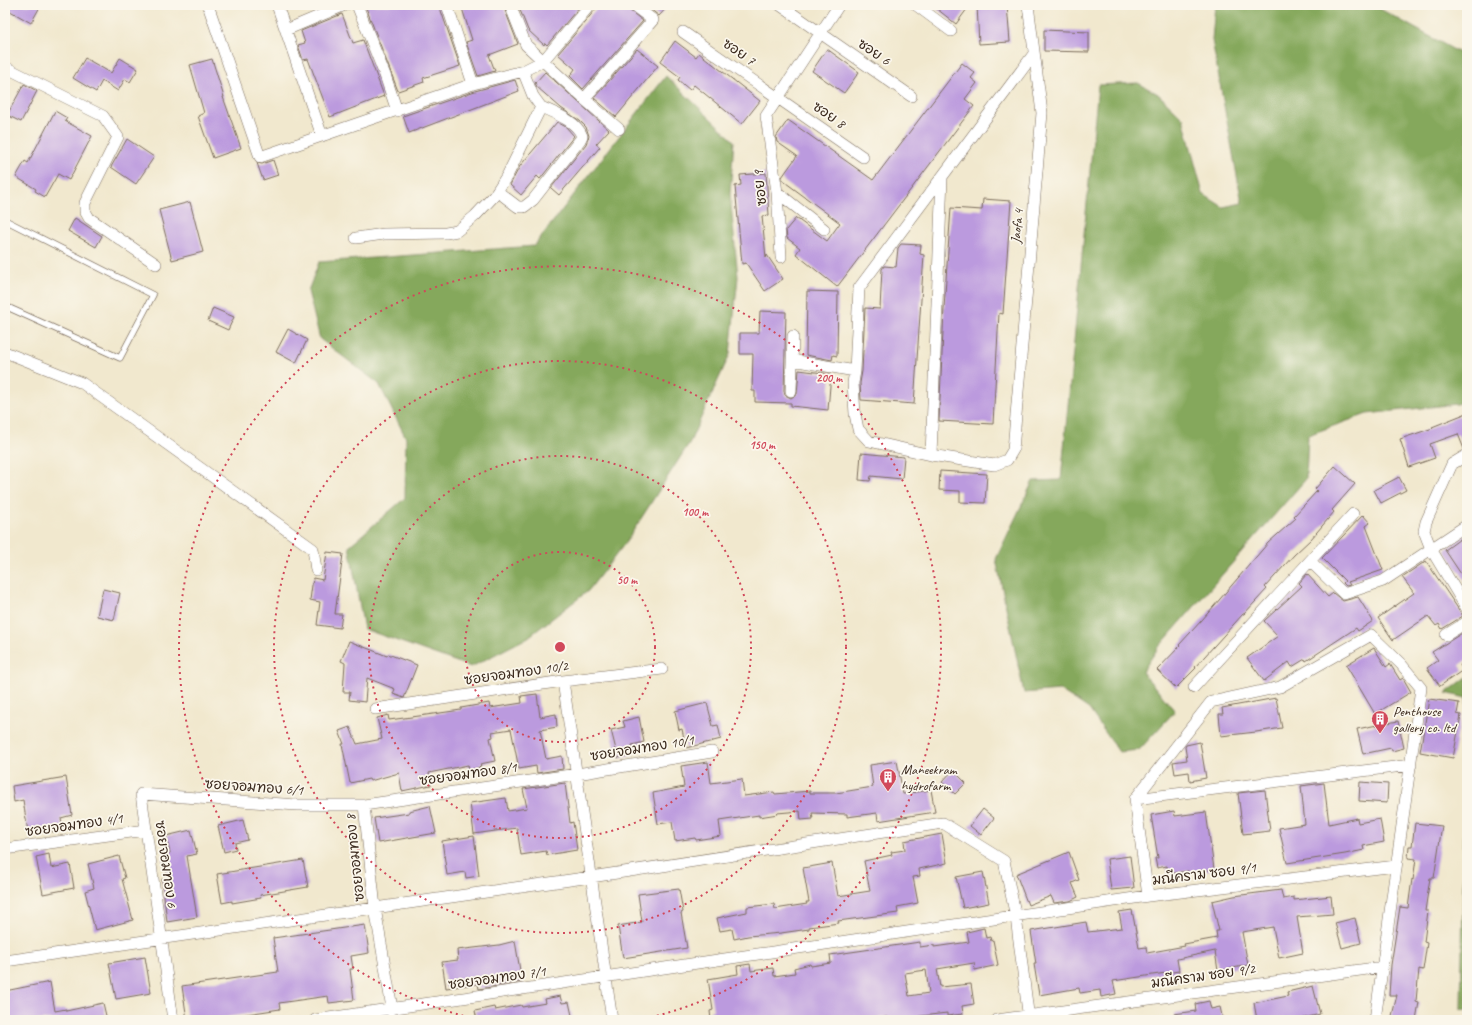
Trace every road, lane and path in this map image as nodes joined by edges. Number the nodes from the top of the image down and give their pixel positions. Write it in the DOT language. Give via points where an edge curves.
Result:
graph roads {
  1 [pos="208,5"];
  2 [pos="277,5"];
  3 [pos="345,5"];
  4 [pos="357,5"];
  5 [pos="447,5"];
  6 [pos="510,5"];
  7 [pos="590,5"];
  8 [pos="633,5"];
  9 [pos="780,5"];
  10 [pos="839,5"];
  11 [pos="916,5"];
  12 [pos="1028,5"];
  13 [pos="286,30"];
  14 [pos="951,31"];
  15 [pos="683,32"];
  16 [pos="820,34"];
  17 [pos="1033,55"];
  18 [pos="543,61"];
  19 [pos="5,67"];
  20 [pos="523,70"];
  21 [pos="472,84"];
  22 [pos="911,96"];
  23 [pos="778,98"];
  24 [pos="584,99"];
  25 [pos="541,107"];
  26 [pos="397,111"];
  27 [pos="619,130"];
  28 [pos="322,136"];
  29 [pos="863,157"];
  30 [pos="942,177"];
  31 [pos="497,191"];
  32 [pos="777,192"];
  33 [pos="5,220"];
  34 [pos="824,229"];
  35 [pos="356,238"];
  36 [pos="781,257"];
  37 [pos="156,264"];
  38 [pos="5,306"];
  39 [pos="793,336"];
  40 [pos="5,352"];
  41 [pos="792,360"];
  42 [pos="855,371"];
  43 [pos="791,391"];
  44 [pos="931,455"];
  45 [pos="1467,455"];
  46 [pos="1353,514"];
  47 [pos="1467,525"];
  48 [pos="1431,550"];
  49 [pos="1310,561"];
  50 [pos="316,570"];
  51 [pos="1467,609"];
  52 [pos="1467,622"];
  53 [pos="1446,635"];
  54 [pos="662,669"];
  55 [pos="564,681"];
  56 [pos="1194,687"];
  57 [pos="375,709"];
  58 [pos="712,752"];
  59 [pos="1411,765"];
  60 [pos="577,774"];
  61 [pos="141,794"];
  62 [pos="1135,799"];
  63 [pos="364,805"];
  64 [pos="146,830"];
  65 [pos="5,849"];
  66 [pos="1396,866"];
  67 [pos="591,877"];
  68 [pos="1148,896"];
  69 [pos="375,908"];
  70 [pos="1016,917"];
  71 [pos="162,939"];
  72 [pos="5,961"];
  73 [pos="1382,967"];
  74 [pos="605,977"];
  75 [pos="393,1008"];
  76 [pos="1029,1018"];
  77 [pos="173,1020"];
  78 [pos="315,1020"];
  79 [pos="394,1020"];
  80 [pos="612,1020"];
  81 [pos="997,1020"];
  82 [pos="1375,1020"];
  1 -- 28 [label="street" via="260,158"];
  2 -- 13 [label="street"];
  3 -- 13 [label="street"];
  4 -- 26 [label="street"];
  5 -- 21 [label="street"];
  6 -- 18 [label="street" via="526,44"];
  7 -- 18 [label="street"];
  8 -- 24 [label="street" via="653,20"];
  9 -- 16 [label="street, ซอย 6"];
  10 -- 16 [label="street"];
  11 -- 14 [label="street"];
  12 -- 17 [label="street, Jaofa 4"];
  13 -- 28 [label="street"];
  15 -- 23 [label="street, ซอย 7"];
  16 -- 22 [label="street, ซอย 6"];
  16 -- 23 [label="street"];
  17 -- 30 [label="street"];
  17 -- 44 [label="street, Jaofa 4" via="1042,113 1013,450 1006,460 994,465"];
  18 -- 20 [label="street"];
  18 -- 24 [label="street"];
  19 -- 37 [label="street" via="103,116 118,136 85,203 85,211 89,218"];
  20 -- 21 [label="street"];
  20 -- 25 [label="street" via="533,96"];
  21 -- 26 [label="street"];
  23 -- 29 [label="street, ซอย 8"];
  23 -- 32 [label="street, ซอย 9" via="766,116"];
  24 -- 27 [label="street"];
  25 -- 31 [label="street"];
  25 -- 31 [label="street" via="565,118 580,131 580,140 534,200 524,207 511,203"];
  26 -- 28 [label="street"];
  30 -- 42 [label="street" via="859,288"];
  30 -- 44 [label="street"];
  31 -- 35 [label="street" via="475,216 457,231 384,234"];
  32 -- 34 [label="street"];
  32 -- 36 [label="street, ซอย 9"];
  33 -- 38 [label="lane" via="153,294 120,358"];
  39 -- 41 [label="street"];
  40 -- 50 [label="street" via="82,383 313,549"];
  41 -- 42 [label="street"];
  41 -- 43 [label="street"];
  42 -- 44 [label="street" via="853,383 858,429 869,441"];
  45 -- 48 [label="street" via="1452,464 1426,522 1424,531"];
  46 -- 49 [label="street"];
  47 -- 48 [label="street"];
  48 -- 49 [label="street" via="1383,582 1344,594"];
  48 -- 51 [label="street"];
  49 -- 56 [label="street"];
  52 -- 53 [label="street"];
  54 -- 55 [label="street, ซอยจอมทอง 10/2"];
  55 -- 57 [label="street, ซอยจอมทอง 10/2"];
  55 -- 60 [label="street"];
  58 -- 60 [label="street, ซอยจอมทอง 10/1"];
  59 -- 62 [label="street"];
  59 -- 62 [label="street" via="1421,688 1371,635 1280,687 1211,702"];
  59 -- 66 [label="street"];
  60 -- 63 [label="street, ซอยจอมทอง 8/1"];
  60 -- 67 [label="street"];
  61 -- 63 [label="street, ซอยจอมทอง 6/1" via="297,805"];
  61 -- 64 [label="street, ซอยจอมทอง 6"];
  62 -- 68 [label="street"];
  63 -- 69 [label="street, ซอยจอมทอง 8"];
  64 -- 65 [label="street, ซอยจอมทอง 4/1"];
  64 -- 71 [label="street, ซอยจอมทอง 6"];
  66 -- 68 [label="street, มณีคราม ซอย 9/1"];
  66 -- 73 [label="street"];
  67 -- 69 [label="street"];
  67 -- 70 [label="street" via="943,823 1004,861"];
  67 -- 74 [label="street"];
  68 -- 70 [label="street, มณีคราม ซอย 9/1"];
  69 -- 71 [label="street"];
  69 -- 75 [label="street, ซอยจอมทอง 8"];
  70 -- 74 [label="street, มณีคราม ซอย 9/1"];
  70 -- 76 [label="street"];
  71 -- 72 [label="street"];
  71 -- 77 [label="street, ซอยจอมทอง 6"];
  73 -- 76 [label="street, มณีคราม ซอย 9/2"];
  73 -- 82 [label="street"];
  74 -- 75 [label="street, ซอยจอมทอง 7/1"];
  74 -- 80 [label="street"];
  75 -- 78 [label="street, ซอยจอมทอง 7/1"];
  75 -- 79 [label="street, ซอยจอมทอง 8"];
  76 -- 81 [label="street, มณีคราม ซอย 9/2"];
}
